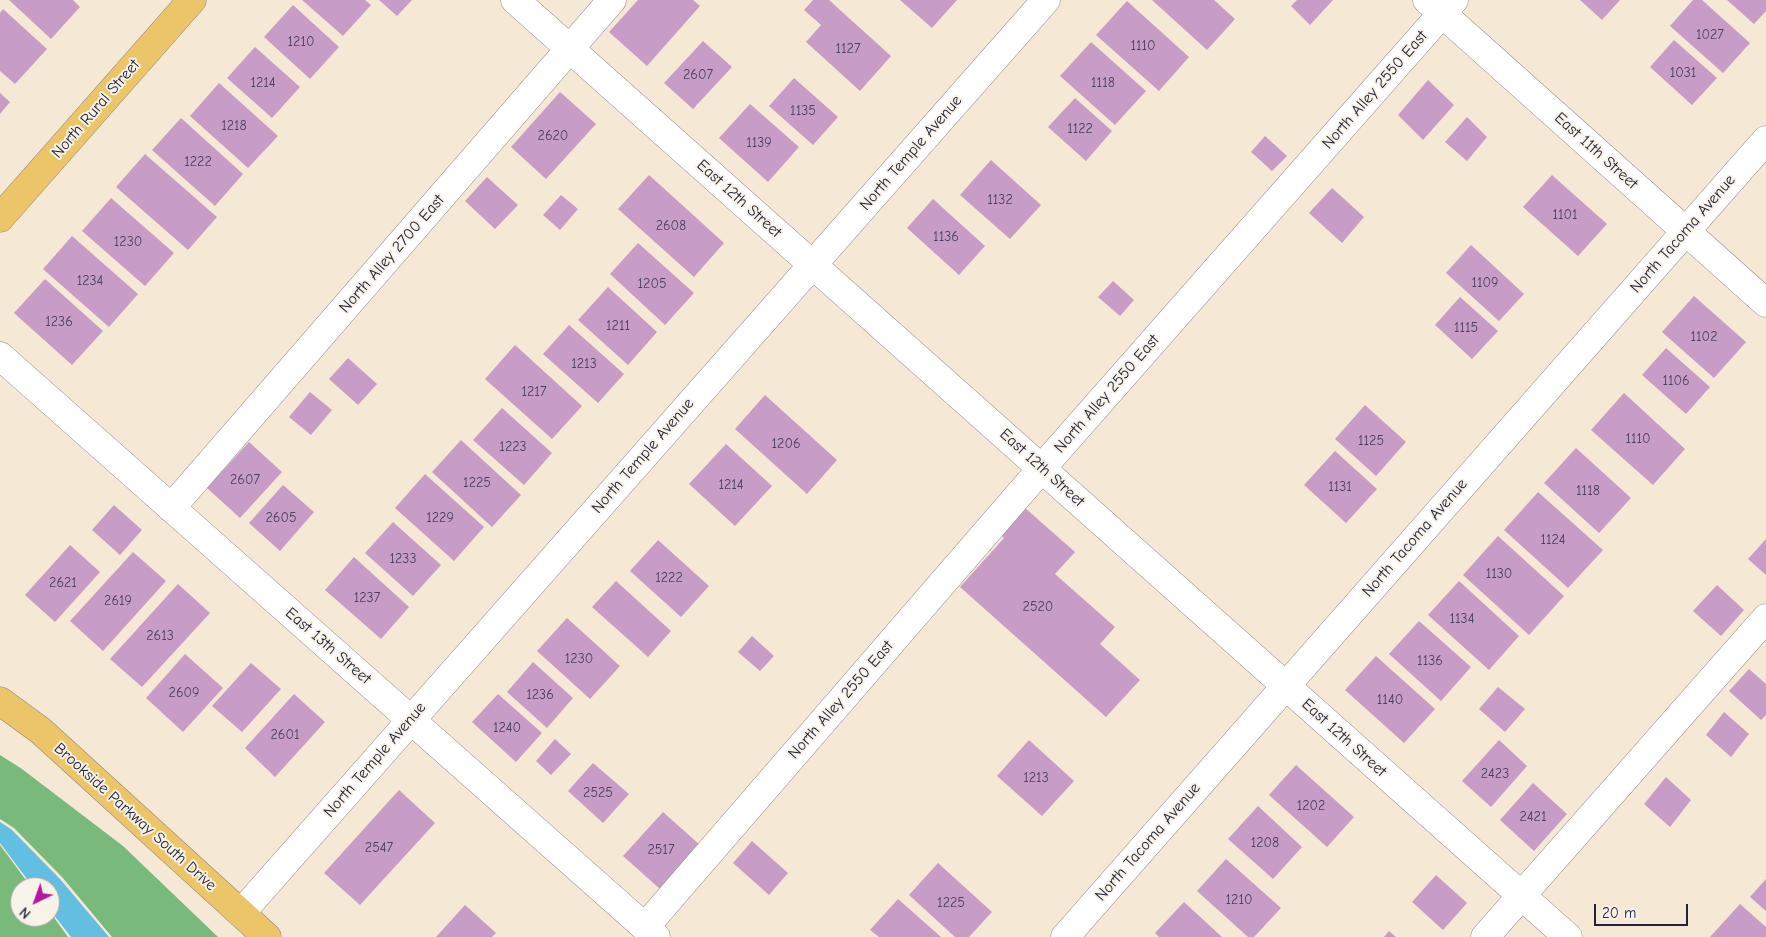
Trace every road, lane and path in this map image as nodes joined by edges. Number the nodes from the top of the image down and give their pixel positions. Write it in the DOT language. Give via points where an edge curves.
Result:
graph roads {
  1 [pos="192,0"];
  2 [pos="515,0"];
  3 [pos="612,0"];
  4 [pos="1046,0"];
  5 [pos="1441,4"];
  6 [pos="569,48"];
  7 [pos="1766,140"];
  8 [pos="0,218"];
  9 [pos="1686,231"];
  10 [pos="813,264"];
  11 [pos="1766,302"];
  12 [pos="0,356"];
  13 [pos="1042,468"];
  14 [pos="171,508"];
  15 [pos="1766,618"];
  16 [pos="1286,686"];
  17 [pos="0,701"];
  18 [pos="411,720"];
  19 [pos="1522,896"];
  20 [pos="240,913"];
  21 [pos="650,932"];
  22 [pos="267,937"];
  23 [pos="1065,937"];
  24 [pos="1485,937"];
  25 [pos="1568,937"];
  1 -- 8 [label="main road, North Rural Street"];
  2 -- 6 [label="street, East 12th Street"];
  3 -- 6 [label="street, North Alley 2700 East"];
  4 -- 10 [label="street, North Temple Avenue"];
  5 -- 9 [label="street, East 11th Street"];
  5 -- 13 [label="street, North Alley 2550 East"];
  6 -- 10 [label="street, East 12th Street"];
  6 -- 14 [label="street, North Alley 2700 East"];
  7 -- 9 [label="street, North Tacoma Avenue"];
  9 -- 11 [label="street, East 11th Street"];
  9 -- 16 [label="street, North Tacoma Avenue"];
  10 -- 13 [label="street, East 12th Street"];
  10 -- 18 [label="street, North Temple Avenue"];
  12 -- 14 [label="street, East 13th Street"];
  13 -- 16 [label="street, East 12th Street"];
  13 -- 21 [label="street, North Alley 2550 East"];
  14 -- 18 [label="street, East 13th Street"];
  15 -- 19 [label="street"];
  16 -- 19 [label="street, East 12th Street"];
  16 -- 23 [label="street, North Tacoma Avenue"];
  17 -- 20 [label="main road, Brookside Parkway South Drive" via="41,731"];
  18 -- 20 [label="street, North Temple Avenue"];
  18 -- 21 [label="street, East 13th Street"];
  19 -- 24 [label="street"];
  19 -- 25 [label="street, East 12th Street"];
  20 -- 22 [label="main road, Brookside Parkway South Drive"];
}
